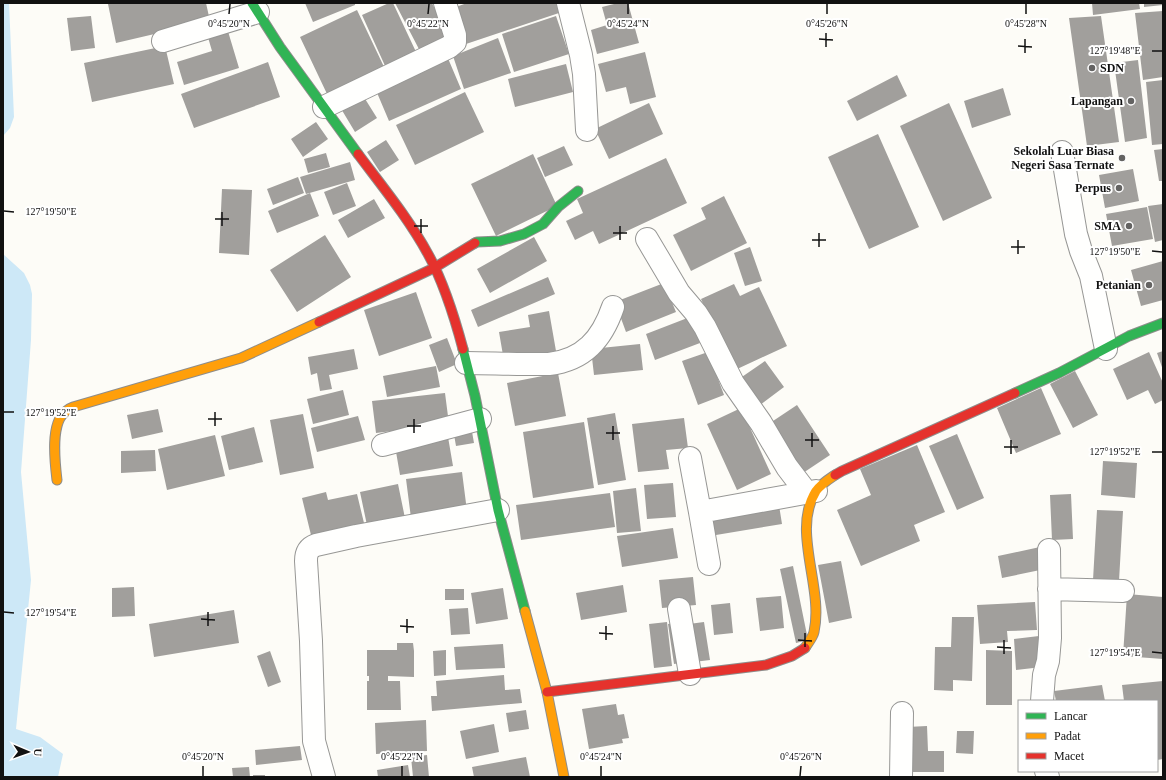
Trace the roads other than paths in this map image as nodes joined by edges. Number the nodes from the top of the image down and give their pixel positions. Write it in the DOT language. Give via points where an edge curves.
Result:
graph roads {
  1 [pos="445,3"];
  2 [pos="568,3"];
  3 [pos="255,8"];
  4 [pos="163,41"];
  5 [pos="324,107"];
  6 [pos="587,130"];
  7 [pos="1062,152"];
  8 [pos="578,191"];
  9 [pos="647,239"];
  10 [pos="434,268"];
  11 [pos="613,307"];
  12 [pos="1163,323"];
  13 [pos="1106,348"];
  14 [pos="466,363"];
  15 [pos="480,419"];
  16 [pos="383,444"];
  17 [pos="690,458"];
  18 [pos="57,480"];
  19 [pos="811,491"];
  20 [pos="498,510"];
  21 [pos="700,512"];
  22 [pos="1049,550"];
  23 [pos="709,564"];
  24 [pos="1049,589"];
  25 [pos="1123,591"];
  26 [pos="679,609"];
  27 [pos="690,674"];
  28 [pos="547,692"];
  29 [pos="1042,700"];
  30 [pos="902,713"];
  31 [pos="324,777"];
  32 [pos="564,777"];
  33 [pos="901,777"];
  1 -- 5 [label="street" via="455,42"];
  2 -- 6 [label="street" via="584,74"];
  3 -- 4 [label="street"];
  3 -- 5 [label="main road"];
  5 -- 10 [label="main road" via="410,225"];
  7 -- 13 [label="street" via="1076,234 1091,276"];
  8 -- 10 [label="main road" via="558,207 543,224 524,234 500,241 478,242"];
  9 -- 19 [label="street" via="679,293 705,327 733,383 787,467"];
  10 -- 14 [label="main road" via="460,337"];
  10 -- 18 [label="main road" via="241,358 73,407 64,412 57,425 54,453"];
  11 -- 14 [label="street" via="607,324 595,341 582,353 565,361 548,364"];
  12 -- 13 [label="main road"];
  13 -- 19 [label="main road" via="1059,373 842,471"];
  14 -- 15 [label="main road"];
  15 -- 16 [label="street"];
  15 -- 20 [label="main road"];
  17 -- 21 [label="street"];
  19 -- 21 [label="street"];
  19 -- 27 [label="main road" via="806,528 816,623 810,642 804,649 788,658 766,665"];
  20 -- 28 [label="main road"];
  20 -- 31 [label="street" via="356,536 316,545 308,551 306,561 314,738"];
  21 -- 23 [label="street"];
  22 -- 24 [label="street"];
  24 -- 25 [label="street"];
  24 -- 29 [label="street" via="1050,638"];
  26 -- 27 [label="street"];
  27 -- 28 [label="main road"];
  28 -- 32 [label="main road"];
  30 -- 33 [label="street"];
}
